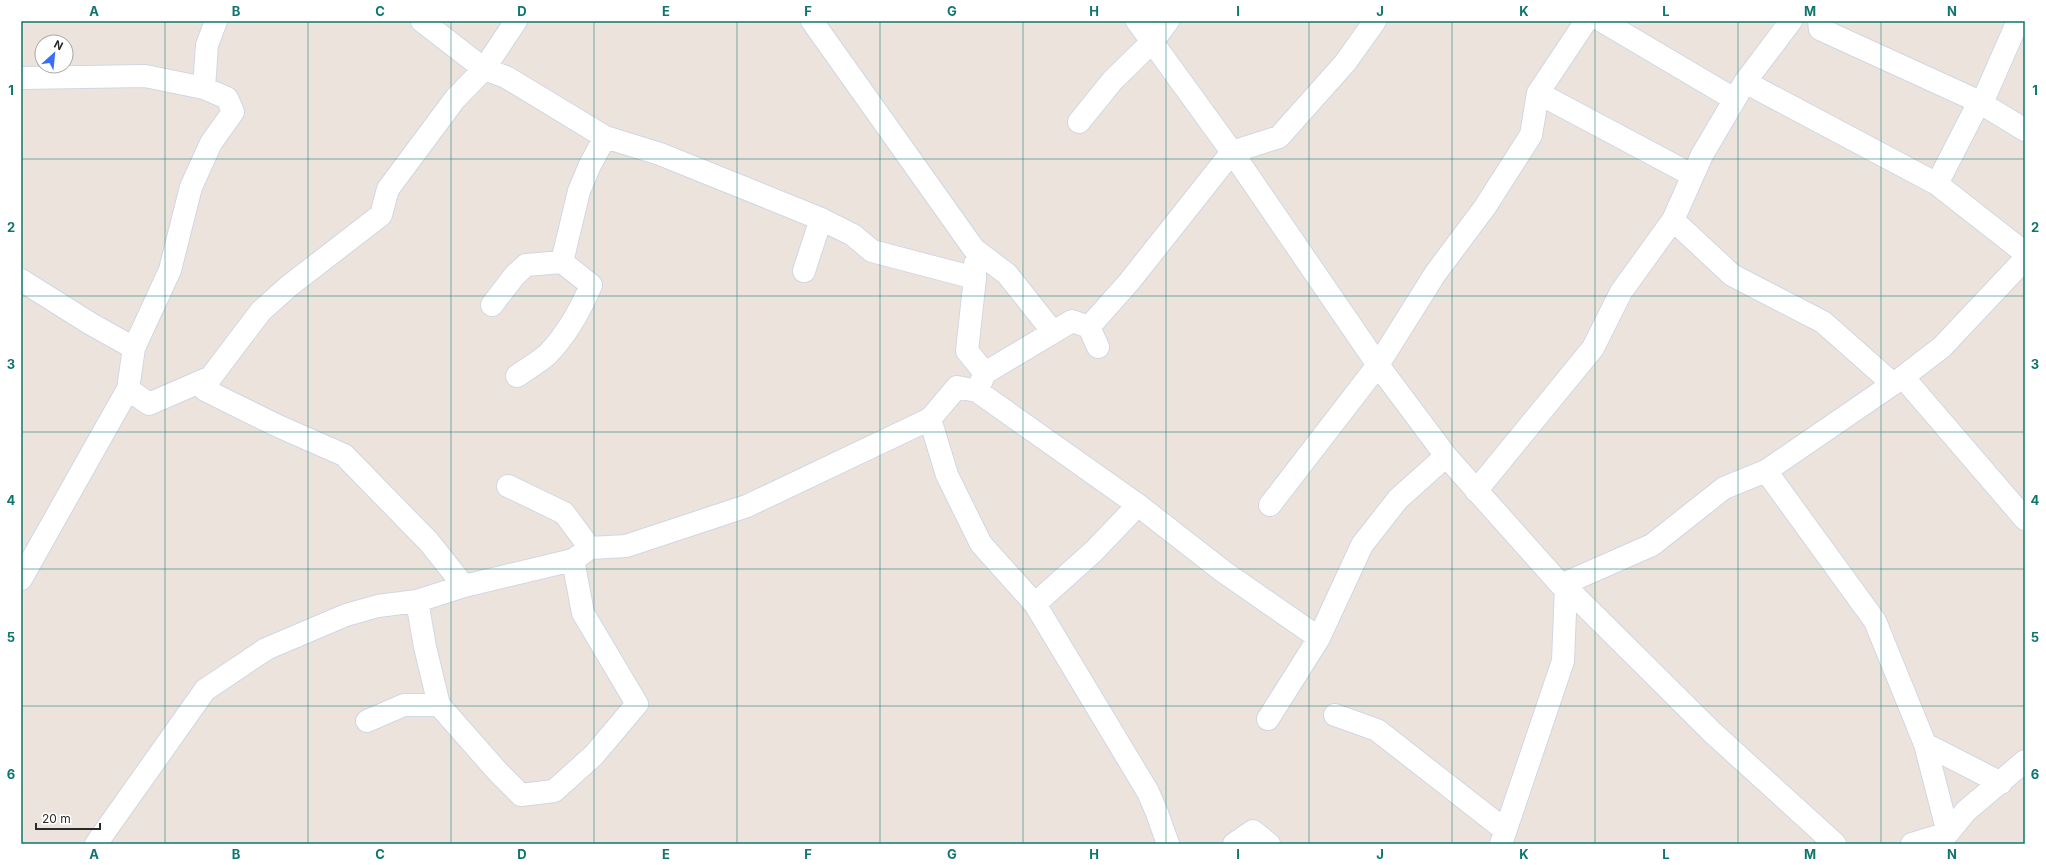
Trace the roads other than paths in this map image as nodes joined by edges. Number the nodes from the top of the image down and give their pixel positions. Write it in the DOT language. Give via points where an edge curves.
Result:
graph roads {
  1 [pos="216,21"];
  2 [pos="422,21"];
  3 [pos="516,21"];
  4 [pos="812,21"];
  5 [pos="1137,21"];
  6 [pos="1168,21"];
  7 [pos="1375,21"];
  8 [pos="1586,21"];
  9 [pos="1602,21"];
  10 [pos="1791,21"];
  11 [pos="1819,21"];
  12 [pos="2018,21"];
  13 [pos="1153,41"];
  14 [pos="484,69"];
  15 [pos="21,78"];
  16 [pos="204,88"];
  17 [pos="1739,91"];
  18 [pos="1538,93"];
  19 [pos="1980,103"];
  20 [pos="1079,122"];
  21 [pos="2025,130"];
  22 [pos="605,137"];
  23 [pos="1232,152"];
  24 [pos="1692,175"];
  25 [pos="1937,184"];
  26 [pos="821,219"];
  27 [pos="1673,220"];
  28 [pos="974,249"];
  29 [pos="2025,253"];
  30 [pos="2025,259"];
  31 [pos="562,262"];
  32 [pos="804,271"];
  33 [pos="975,278"];
  34 [pos="21,280"];
  35 [pos="492,305"];
  36 [pos="1089,327"];
  37 [pos="1053,332"];
  38 [pos="1098,347"];
  39 [pos="134,348"];
  40 [pos="1378,365"];
  41 [pos="518,376"];
  42 [pos="211,377"];
  43 [pos="1898,380"];
  44 [pos="981,382"];
  45 [pos="128,389"];
  46 [pos="930,419"];
  47 [pos="1446,456"];
  48 [pos="1766,471"];
  49 [pos="508,486"];
  50 [pos="1476,491"];
  51 [pos="1138,505"];
  52 [pos="1270,505"];
  53 [pos="2025,519"];
  54 [pos="582,554"];
  55 [pos="21,578"];
  56 [pos="464,586"];
  57 [pos="1563,586"];
  58 [pos="417,601"];
  59 [pos="1035,604"];
  60 [pos="1318,638"];
  61 [pos="439,705"];
  62 [pos="1335,715"];
  63 [pos="366,720"];
  64 [pos="1268,720"];
  65 [pos="1925,744"];
  66 [pos="2025,761"];
  67 [pos="2001,783"];
  68 [pos="1503,837"];
  69 [pos="1951,838"];
  70 [pos="96,844"];
  71 [pos="1168,844"];
  72 [pos="1234,844"];
  73 [pos="1269,844"];
  74 [pos="1835,844"];
  75 [pos="1912,844"];
  1 -- 16 [label="street" via="207,45"];
  2 -- 14 [label="street"];
  3 -- 14 [label="street"];
  4 -- 28 [label="street"];
  5 -- 13 [label="street"];
  6 -- 13 [label="street"];
  7 -- 23 [label="street" via="1345,63 1279,137"];
  8 -- 18 [label="street"];
  9 -- 17 [label="street"];
  10 -- 17 [label="street"];
  11 -- 19 [label="street" via="1820,29"];
  12 -- 19 [label="street"];
  13 -- 20 [label="street" via="1113,80"];
  13 -- 23 [label="street"];
  14 -- 22 [label="street" via="506,77"];
  14 -- 42 [label="street" via="455,99 388,189 381,214 261,311"];
  15 -- 16 [label="street" via="145,76"];
  16 -- 39 [label="street" via="227,98 233,112 211,143 191,187 170,270"];
  17 -- 24 [label="street"];
  17 -- 25 [label="street"];
  18 -- 24 [label="street"];
  18 -- 40 [label="street" via="1531,135 1484,207 1435,274"];
  19 -- 21 [label="street"];
  19 -- 25 [label="street"];
  22 -- 26 [label="street" via="660,154"];
  22 -- 31 [label="street" via="579,191"];
  23 -- 36 [label="street" via="1129,282"];
  23 -- 40 [label="street"];
  24 -- 27 [label="street"];
  25 -- 29 [label="street"];
  26 -- 32 [label="street"];
  26 -- 33 [label="street" via="853,235 872,251"];
  27 -- 43 [label="street" via="1732,275 1823,322"];
  27 -- 50 [label="street" via="1621,292 1594,348"];
  28 -- 33 [label="street"];
  28 -- 37 [label="street" via="1007,274"];
  30 -- 43 [label="street" via="1942,347"];
  31 -- 35 [label="street" via="526,265"];
  31 -- 41 [label="street" via="591,285 564,334 547,354"];
  33 -- 44 [label="street" via="967,351"];
  34 -- 39 [label="street"];
  36 -- 37 [label="street" via="1072,321"];
  36 -- 38 [label="street"];
  37 -- 44 [label="street"];
  39 -- 45 [label="street"];
  40 -- 47 [label="street"];
  40 -- 52 [label="street"];
  42 -- 45 [label="street" via="149,404"];
  42 -- 56 [label="street" via="204,390 344,454 429,542"];
  43 -- 48 [label="street"];
  43 -- 53 [label="street"];
  44 -- 46 [label="street" via="957,387"];
  44 -- 51 [label="street"];
  45 -- 55 [label="street"];
  46 -- 54 [label="street" via="747,506 626,546"];
  46 -- 59 [label="street" via="947,475 981,544"];
  47 -- 50 [label="street"];
  47 -- 60 [label="street" via="1398,499 1362,545"];
  48 -- 57 [label="street" via="1724,488 1652,545"];
  48 -- 65 [label="street" via="1875,621"];
  49 -- 54 [label="street" via="564,513"];
  50 -- 57 [label="street"];
  51 -- 59 [label="street" via="1094,551"];
  51 -- 60 [label="street" via="1224,572"];
  54 -- 56 [label="street"];
  54 -- 61 [label="street" via="583,613 637,704 594,755 554,791 521,795"];
  56 -- 58 [label="street"];
  57 -- 68 [label="street" via="1563,661"];
  57 -- 74 [label="street" via="1713,733"];
  58 -- 61 [label="street" via="424,647"];
  58 -- 70 [label="street" via="378,606 346,615 266,649 205,690"];
  59 -- 71 [label="street" via="1148,792"];
  60 -- 64 [label="street"];
  61 -- 63 [label="street" via="404,705"];
  62 -- 68 [label="street" via="1377,730"];
  65 -- 67 [label="street"];
  65 -- 69 [label="street"];
  66 -- 67 [label="street"];
  67 -- 69 [label="street" via="1966,811"];
  69 -- 75 [label="street"];
  72 -- 73 [label="street" via="1253,831"];
}
